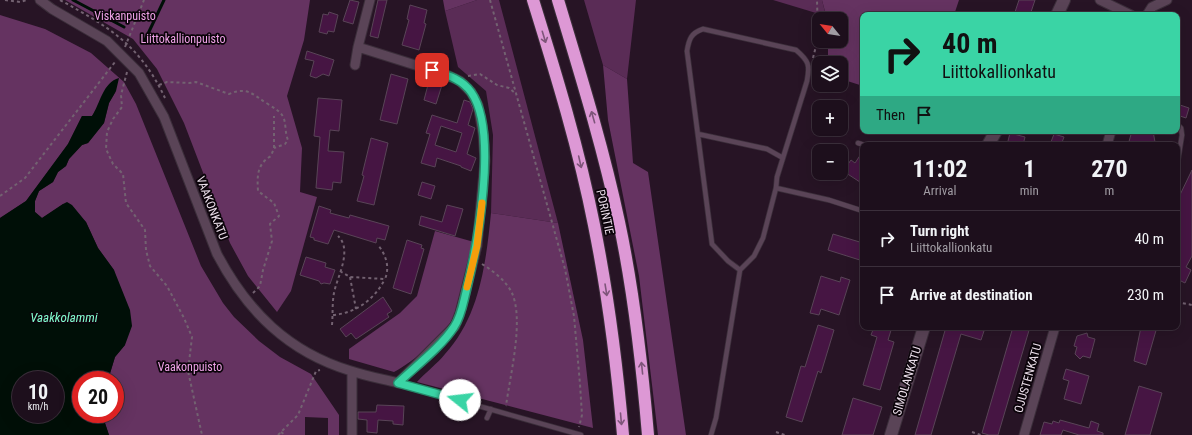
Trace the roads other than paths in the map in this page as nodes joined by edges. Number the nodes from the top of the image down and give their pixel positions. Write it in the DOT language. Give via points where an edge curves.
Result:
graph roads {
  1 [pos="40,0"];
  2 [pos="370,0"];
  3 [pos="533,0"];
  4 [pos="558,0"];
  5 [pos="1064,0"];
  6 [pos="1100,0"];
  7 [pos="1164,1"];
  8 [pos="1058,12"];
  9 [pos="1125,12"];
  10 [pos="1149,12"];
  11 [pos="358,47"];
  12 [pos="355,65"];
  13 [pos="1180,127"];
  14 [pos="698,134"];
  15 [pos="1180,147"];
  16 [pos="783,158"];
  17 [pos="776,188"];
  18 [pos="860,210"];
  19 [pos="740,270"];
  20 [pos="923,330"];
  21 [pos="1054,330"];
  22 [pos="352,372"];
  23 [pos="398,383"];
  24 [pos="490,409"];
  25 [pos="487,418"];
  26 [pos="575,434"];
  27 [pos="352,435"];
  28 [pos="623,435"];
  29 [pos="648,435"];
  30 [pos="711,435"];
  31 [pos="891,435"];
  32 [pos="1024,435"];
  1 -- 22 [label="street, VAAKONKATU" via="107,41 132,64 148,86 164,117 217,254 228,276 247,302 274,331 298,348"];
  2 -- 11 [label="street"];
  3 -- 28 [label="highway, PORINTIE, one-way" via="578,156 594,224 618,376"];
  29 -- 4 [label="highway, PORINTIE, one-way" via="642,367 619,222 602,150"];
  5 -- 8 [label="street"];
  6 -- 9 [label="street"];
  7 -- 10 [label="street" via="1152,7"];
  11 -- 12 [label="street"];
  11 -- 23 [label="street" via="460,81 471,92 478,105 485,161 474,260 455,326"];
  13 -- 15 [label="lane"];
  14 -- 16 [label="lane" via="767,149"];
  14 -- 16 [label="lane" via="687,51 690,38 695,32 703,29 796,50 804,57 809,68"];
  14 -- 19 [label="lane" via="712,244"];
  16 -- 17 [label="lane"];
  17 -- 18 [label="lane"];
  17 -- 19 [label="lane" via="763,238 754,256"];
  19 -- 30 [label="lane"];
  20 -- 31 [label="street, SIMOLANKATU"];
  21 -- 32 [label="street, OJUSTENKATU"];
  22 -- 23 [label="street, VAAKONKATU"];
  22 -- 27 [label="street"];
  23 -- 24 [label="lane"];
  24 -- 25 [label="lane"];
  24 -- 26 [label="lane"];
}
